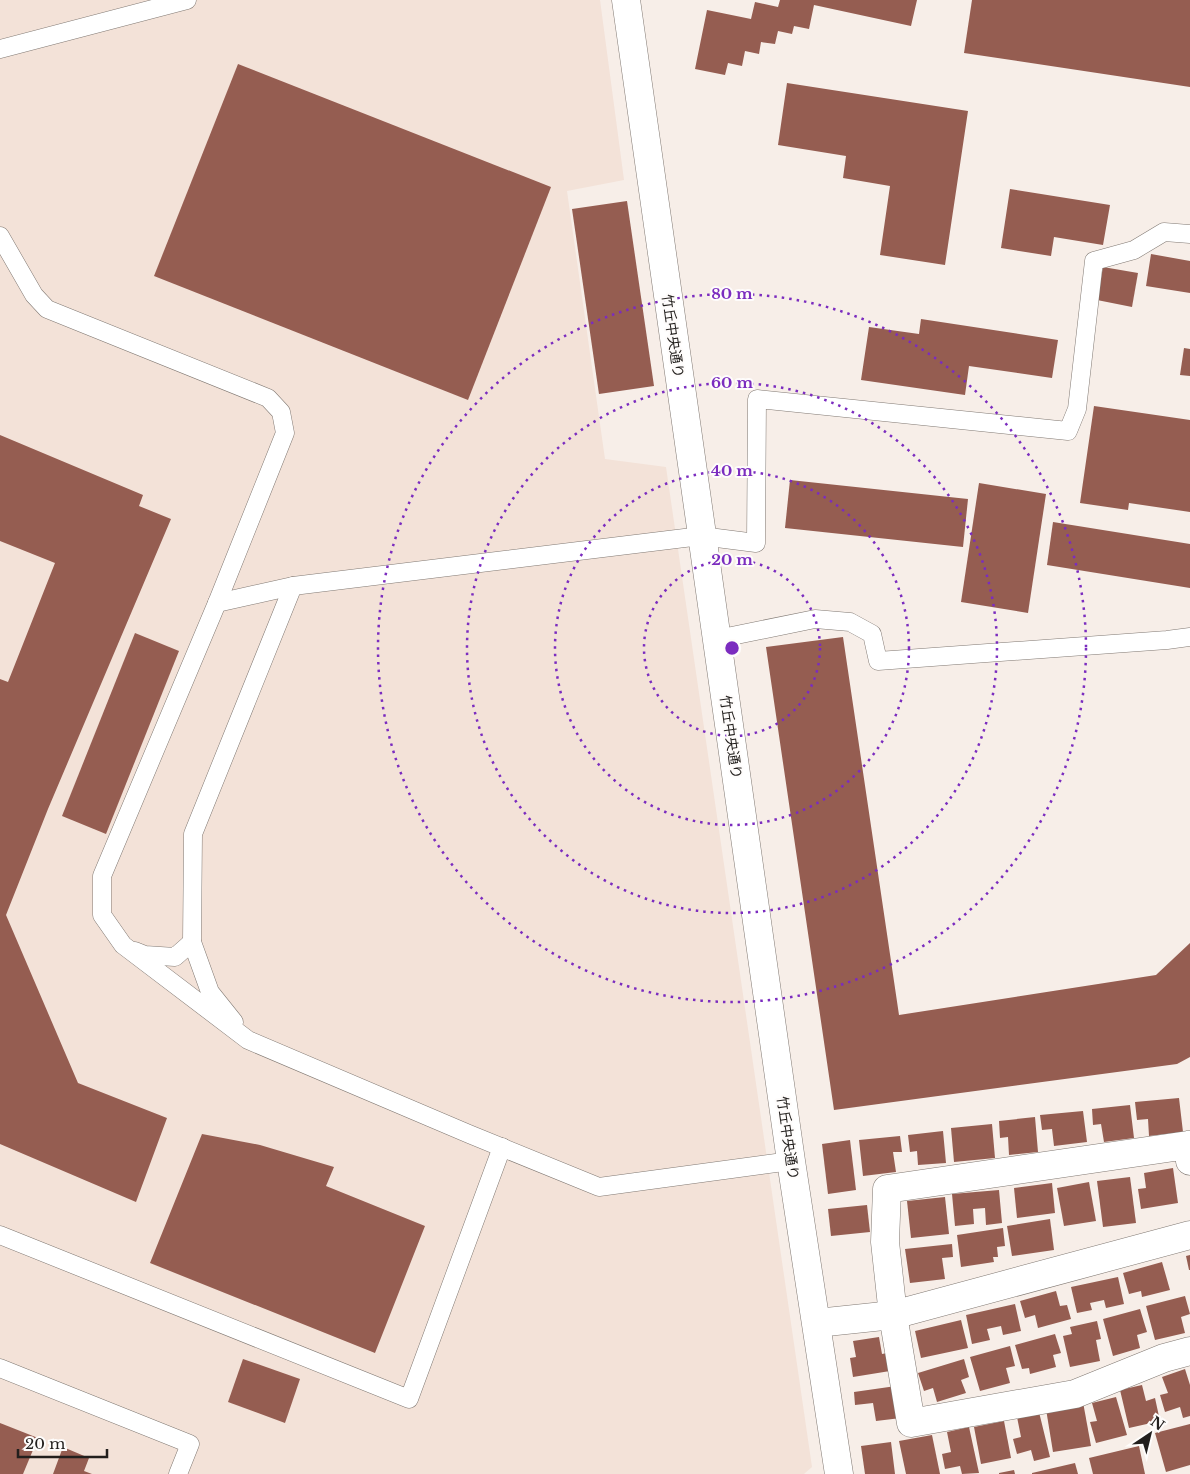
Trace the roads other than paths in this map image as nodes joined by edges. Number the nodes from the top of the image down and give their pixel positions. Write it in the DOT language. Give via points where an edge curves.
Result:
graph roads {
  1 [pos="187,0"];
  2 [pos="626,0"];
  3 [pos="0,49"];
  4 [pos="1190,234"];
  5 [pos="0,236"];
  6 [pos="701,536"];
  7 [pos="293,586"];
  8 [pos="217,603"];
  9 [pos="1190,636"];
  10 [pos="717,639"];
  11 [pos="192,942"];
  12 [pos="123,946"];
  13 [pos="248,1040"];
  14 [pos="502,1147"];
  15 [pos="791,1161"];
  16 [pos="1190,1161"];
  17 [pos="1190,1234"];
  18 [pos="0,1235"];
  19 [pos="893,1316"];
  20 [pos="817,1323"];
  21 [pos="1190,1351"];
  22 [pos="0,1368"];
  23 [pos="178,1474"];
  24 [pos="839,1474"];
  1 -- 3 [label="lane"];
  2 -- 6 [label="street, 竹丘中央通り"];
  4 -- 6 [label="lane" via="1164,232 1134,250 1094,261 1077,409 1068,431 757,399 756,543"];
  5 -- 8 [label="lane" via="34,295 47,309 268,398 281,412 285,433"];
  6 -- 7 [label="lane"];
  6 -- 10 [label="street, 竹丘中央通り"];
  7 -- 8 [label="lane"];
  7 -- 11 [label="lane" via="193,834"];
  8 -- 12 [label="lane" via="102,876 102,915"];
  9 -- 10 [label="lane" via="878,661 872,634 850,622 815,619"];
  10 -- 15 [label="street, 竹丘中央通り"];
  11 -- 12 [label="lane" via="175,957 145,955"];
  11 -- 13 [label="lane" via="210,992"];
  12 -- 13 [label="lane"];
  13 -- 14 [label="lane"];
  14 -- 15 [label="lane" via="599,1187"];
  14 -- 18 [label="lane" via="409,1399"];
  15 -- 20 [label="street, 竹丘中央通り"];
  16 -- 19 [label="street" via="1188,1145 887,1189 885,1242"];
  17 -- 19 [label="street"];
  19 -- 20 [label="street"];
  19 -- 21 [label="street" via="910,1423 1075,1394 1164,1358"];
  20 -- 24 [label="street, 竹丘中央通り"];
  22 -- 23 [label="lane" via="190,1444"];
}
